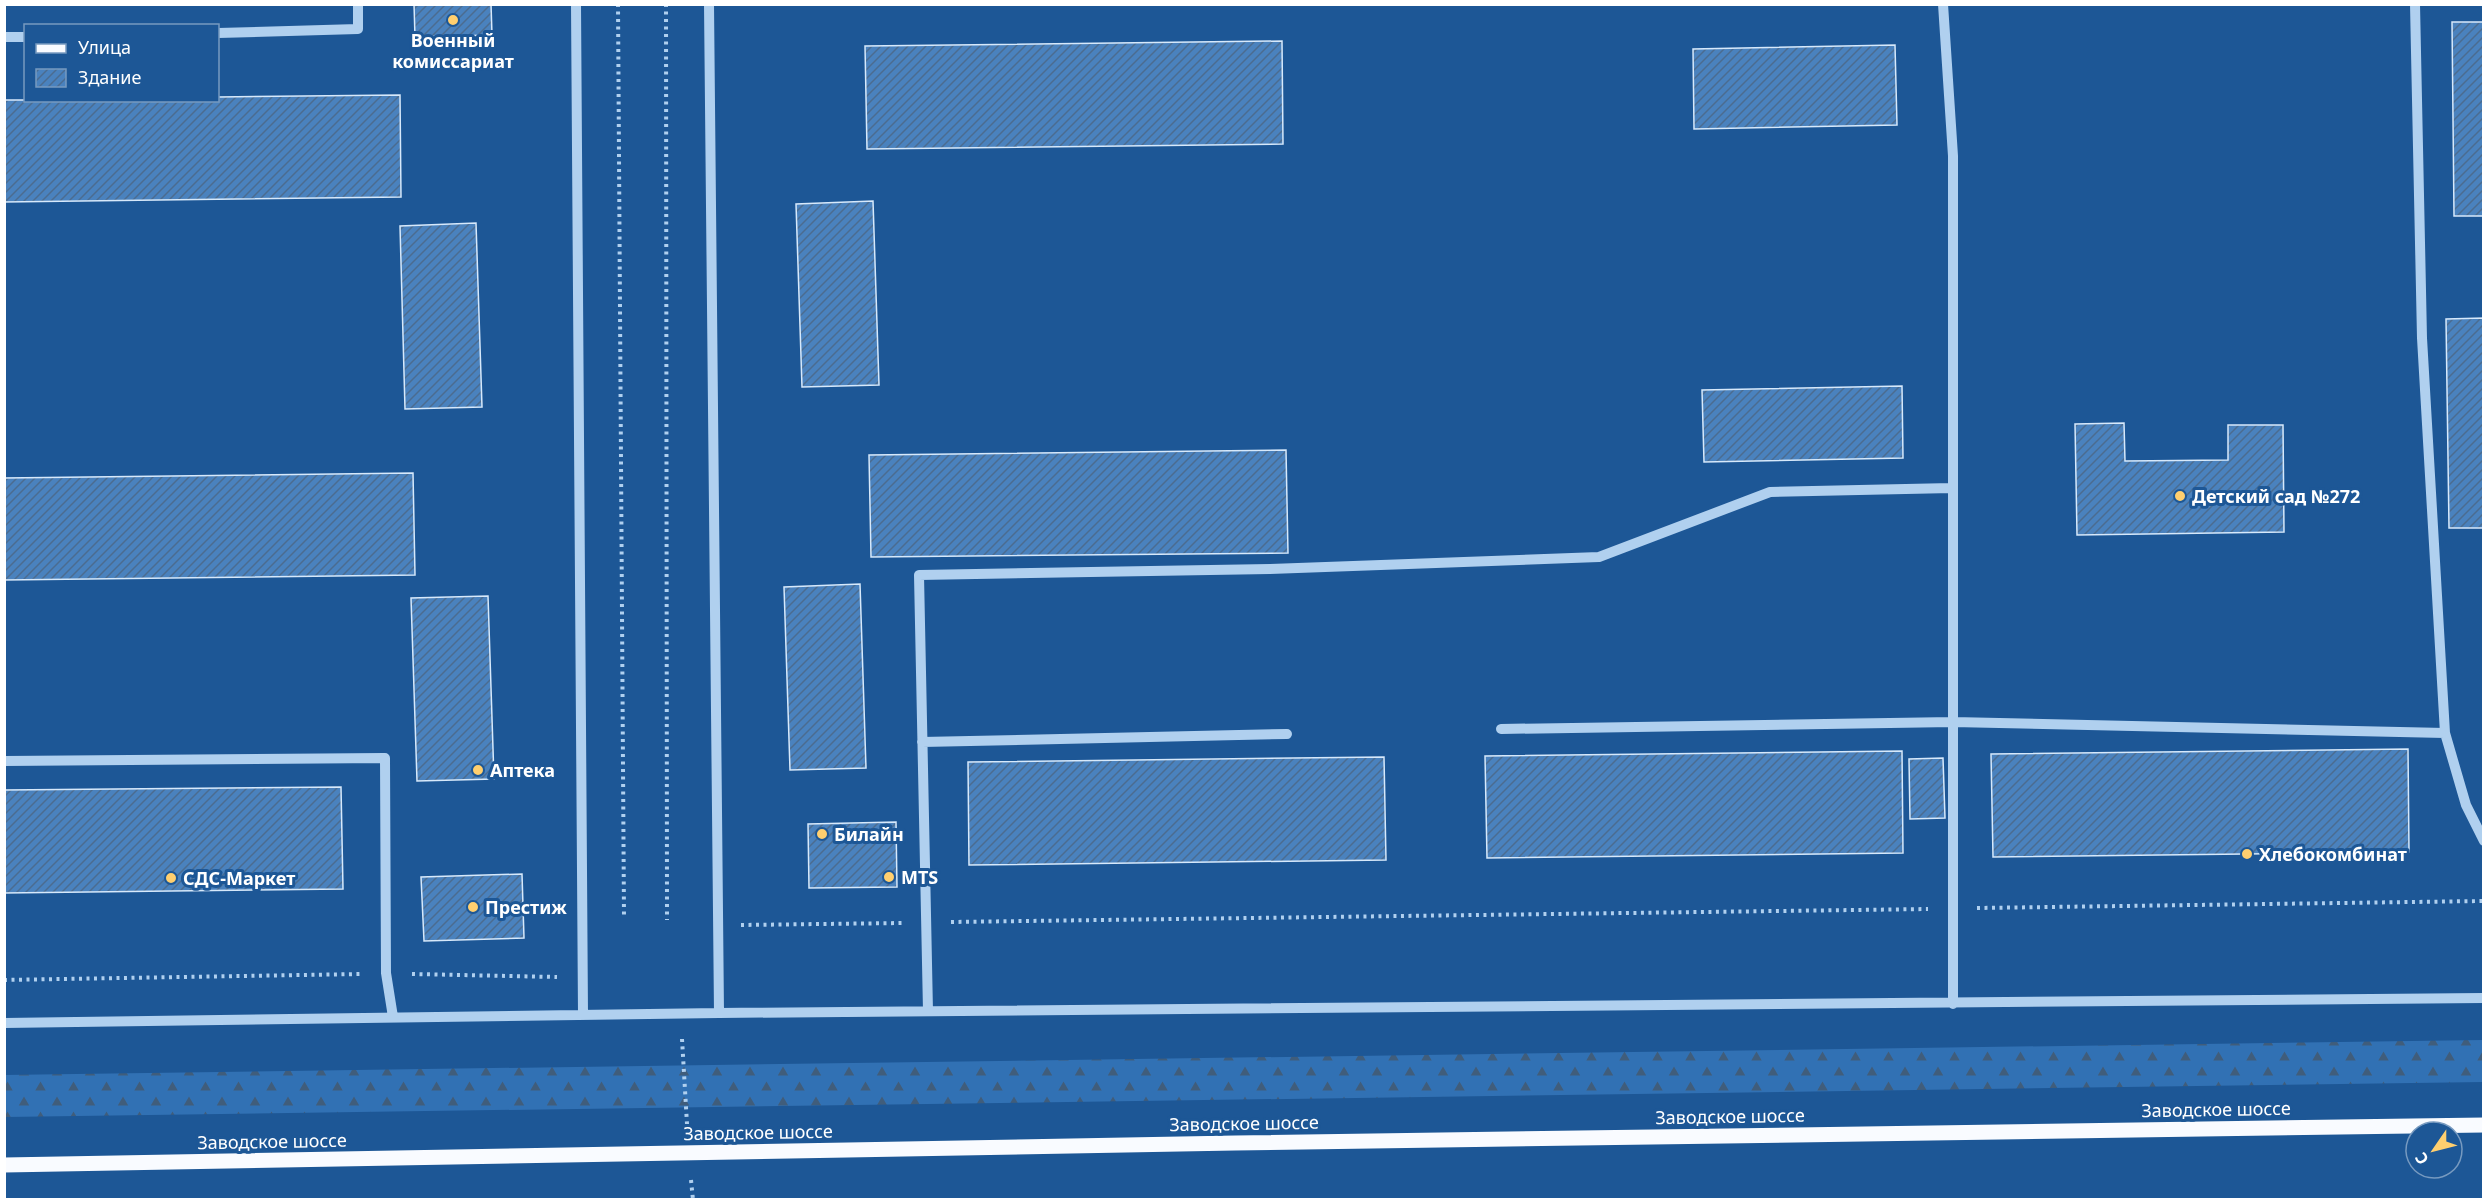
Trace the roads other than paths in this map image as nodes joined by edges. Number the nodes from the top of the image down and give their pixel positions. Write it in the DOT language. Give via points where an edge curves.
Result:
graph roads {
  1 [pos="358,4"];
  2 [pos="576,4"];
  3 [pos="709,4"];
  4 [pos="1943,4"];
  5 [pos="2415,4"];
  6 [pos="219,33"];
  7 [pos="4,37"];
  8 [pos="24,37"];
  9 [pos="1952,488"];
  10 [pos="1953,722"];
  11 [pos="1501,729"];
  12 [pos="2445,733"];
  13 [pos="1287,734"];
  14 [pos="922,742"];
  15 [pos="4,761"];
  16 [pos="2484,841"];
  17 [pos="2484,998"];
  18 [pos="1953,1004"];
  19 [pos="928,1011"];
  20 [pos="719,1013"];
  21 [pos="583,1015"];
  22 [pos="393,1017"];
  23 [pos="4,1023"];
  24 [pos="2484,1125"];
  25 [pos="4,1165"];
  1 -- 6 [label="lane" via="358,29"];
  2 -- 21 [label="lane"];
  3 -- 20 [label="lane"];
  4 -- 9 [label="lane" via="1953,156"];
  5 -- 12 [label="lane" via="2422,338"];
  7 -- 8 [label="lane"];
  9 -- 10 [label="lane"];
  9 -- 14 [label="lane" via="1770,492 1599,557 1270,569 919,575"];
  10 -- 11 [label="lane"];
  10 -- 12 [label="lane"];
  10 -- 18 [label="lane"];
  12 -- 16 [label="lane" via="2466,805"];
  13 -- 14 [label="lane"];
  14 -- 19 [label="lane"];
  15 -- 22 [label="lane" via="385,758 386,973"];
  17 -- 18 [label="lane"];
  18 -- 19 [label="lane"];
  19 -- 20 [label="lane"];
  20 -- 21 [label="lane"];
  21 -- 22 [label="lane"];
  22 -- 23 [label="lane"];
  24 -- 25 [label="main road, Заводское шоссе"];
}
